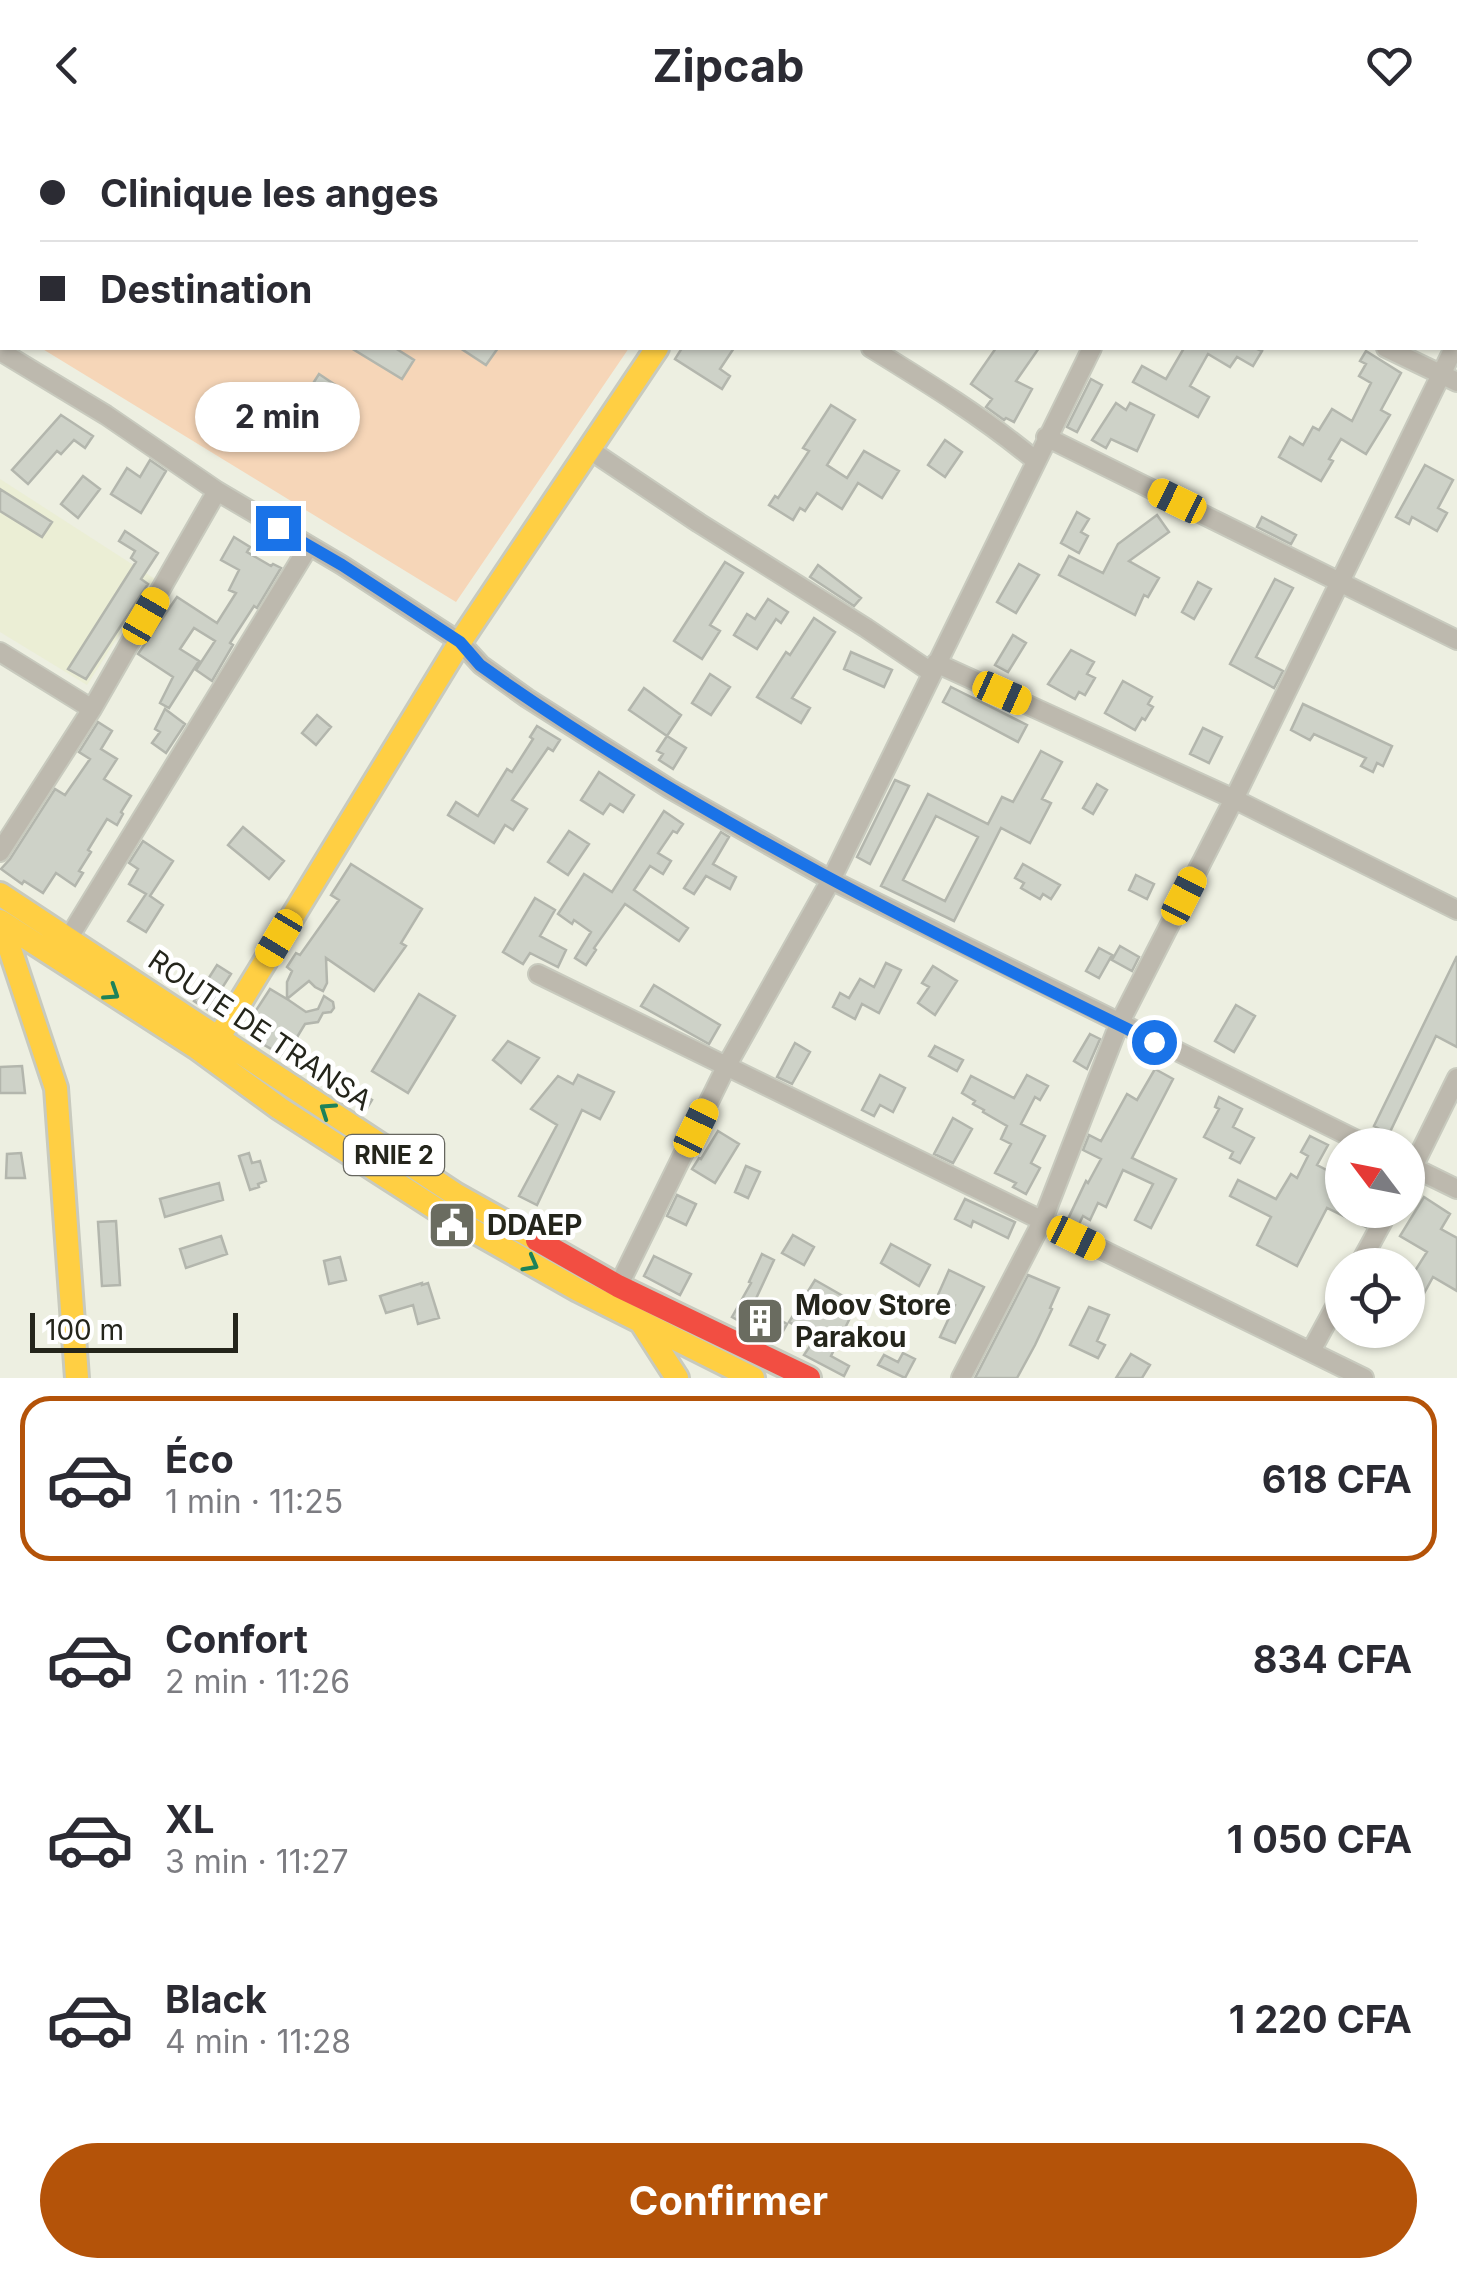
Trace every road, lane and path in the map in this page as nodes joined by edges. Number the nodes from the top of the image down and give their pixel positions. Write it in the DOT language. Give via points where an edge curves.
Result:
graph roads {
  1 [pos="657,350"];
  2 [pos="874,350"];
  3 [pos="1091,350"];
  4 [pos="1390,350"];
  5 [pos="1454,350"];
  6 [pos="0,351"];
  7 [pos="1448,378"];
  8 [pos="1046,437"];
  9 [pos="590,450"];
  10 [pos="1036,462"];
  11 [pos="217,491"];
  12 [pos="309,546"];
  13 [pos="1340,581"];
  14 [pos="1457,640"];
  15 [pos="460,642"];
  16 [pos="0,652"];
  17 [pos="933,668"];
  18 [pos="92,709"];
  19 [pos="1234,799"];
  20 [pos="0,852"];
  21 [pos="830,880"];
  22 [pos="0,894"];
  23 [pos="1457,910"];
  24 [pos="0,922"];
  25 [pos="62,948"];
  26 [pos="538,974"];
  27 [pos="1119,1024"];
  28 [pos="219,1037"];
  29 [pos="728,1065"];
  30 [pos="1457,1078"];
  31 [pos="1332,1128"];
  32 [pos="1425,1139"];
  33 [pos="1425,1176"];
  34 [pos="1457,1189"];
  35 [pos="1042,1222"];
  36 [pos="613,1296"];
  37 [pos="692,1320"];
  38 [pos="1325,1325"];
  39 [pos="666,1345"];
  40 [pos="1311,1351"];
  41 [pos="77,1378"];
  42 [pos="677,1378"];
  43 [pos="753,1378"];
  44 [pos="809,1378"];
  45 [pos="961,1378"];
  46 [pos="1364,1378"];
  1 -- 9 [label="main road"];
  2 -- 10 [label="street"];
  3 -- 8 [label="street"];
  4 -- 7 [label="street"];
  5 -- 7 [label="street"];
  6 -- 11 [label="street"];
  7 -- 13 [label="street"];
  8 -- 10 [label="street"];
  8 -- 13 [label="street"];
  9 -- 15 [label="main road"];
  9 -- 17 [label="street"];
  10 -- 17 [label="street"];
  11 -- 12 [label="street"];
  11 -- 18 [label="street"];
  12 -- 15 [label="street"];
  12 -- 25 [label="street"];
  13 -- 14 [label="street"];
  13 -- 19 [label="street"];
  15 -- 21 [label="street" via="480,665 543,708"];
  15 -- 28 [label="main road"];
  16 -- 18 [label="street"];
  17 -- 19 [label="street"];
  17 -- 21 [label="street"];
  18 -- 20 [label="street"];
  19 -- 23 [label="street"];
  19 -- 27 [label="street"];
  21 -- 27 [label="street"];
  21 -- 29 [label="street"];
  22 -- 25 [label="main road, ROUTE DE TRANSA / RNIE 2"];
  24 -- 25 [label="main road, ROUTE DE TRANSA / RNIE 2"];
  24 -- 41 [label="main road" via="56,1088"];
  25 -- 28 [label="main road, ROUTE DE TRANSA / RNIE 2"];
  25 -- 36 [label="main road, ROUTE DE TRANSA / RNIE 2, one-way" via="280,1108 431,1206"];
  26 -- 29 [label="street"];
  27 -- 31 [label="street"];
  27 -- 35 [label="street"];
  36 -- 28 [label="main road, ROUTE DE TRANSA / RNIE 2, one-way"];
  29 -- 35 [label="street"];
  29 -- 36 [label="street"];
  30 -- 32 [label="street"];
  33 -- 34 [label="street"];
  35 -- 40 [label="street"];
  35 -- 45 [label="street"];
  36 -- 37 [label="main road, ROUTE DE TRANSA / RNIE 2"];
  36 -- 39 [label="main road, ROUTE DE TRANSA / RNIE 2"];
  37 -- 39 [label="main road"];
  37 -- 44 [label="main road, ROUTE DE TRANSA / RNIE 2"];
  38 -- 40 [label="street"];
  39 -- 42 [label="main road"];
  39 -- 43 [label="main road, ROUTE DE TRANSA / RNIE 2"];
  40 -- 46 [label="street"];
}
